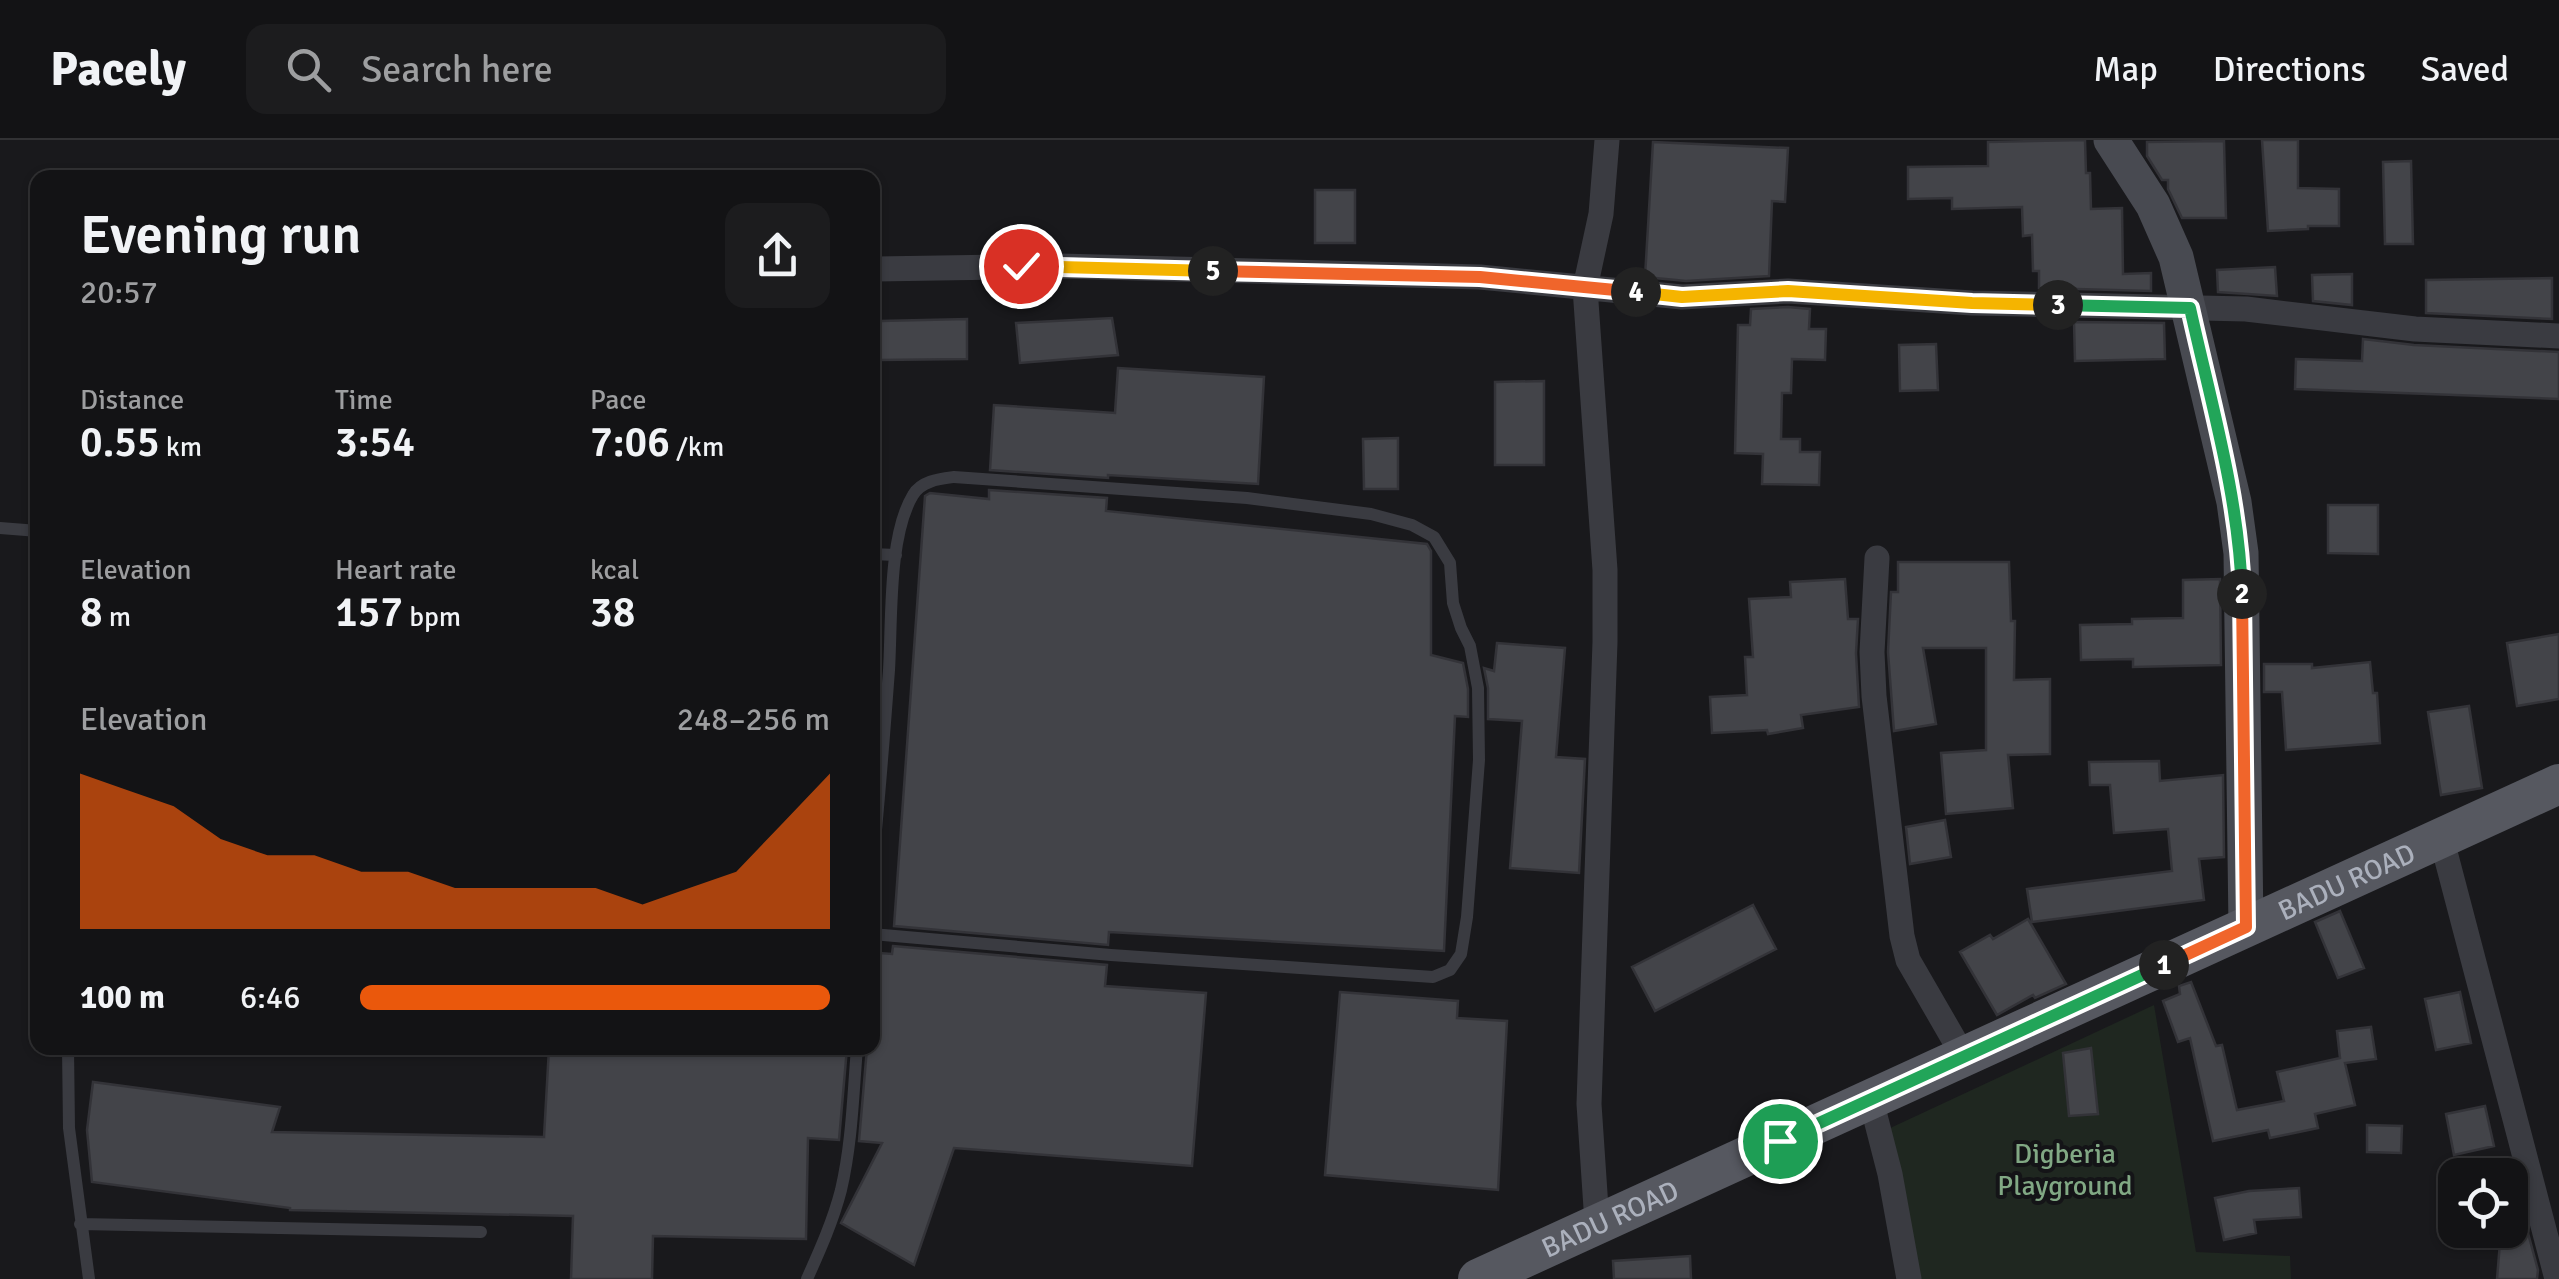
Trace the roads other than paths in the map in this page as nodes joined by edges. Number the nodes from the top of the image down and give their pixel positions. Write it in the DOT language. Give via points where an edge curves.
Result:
graph roads {
  1 [pos="1607,140"];
  2 [pos="2111,140"];
  3 [pos="880,268"];
  4 [pos="1586,288"];
  5 [pos="2190,308"];
  6 [pos="2559,336"];
  7 [pos="0,528"];
  8 [pos="30,530"];
  9 [pos="880,554"];
  10 [pos="896,555"];
  11 [pos="1877,558"];
  12 [pos="2559,784"];
  13 [pos="880,793"];
  14 [pos="2441,838"];
  15 [pos="2246,927"];
  16 [pos="880,935"];
  17 [pos="68,1055"];
  18 [pos="856,1055"];
  19 [pos="1964,1057"];
  20 [pos="1871,1100"];
  21 [pos="1597,1223"];
  22 [pos="80,1224"];
  23 [pos="481,1232"];
  24 [pos="89,1279"];
  25 [pos="807,1279"];
  26 [pos="1478,1279"];
  27 [pos="1909,1279"];
  28 [pos="2557,1279"];
  1 -- 4 [label="street" via="1602,214"];
  2 -- 5 [label="street" via="2176,256"];
  3 -- 4 [label="street" via="1480,277"];
  4 -- 5 [label="street" via="1682,297 1788,291"];
  4 -- 21 [label="street" via="1605,570 1589,1104"];
  5 -- 6 [label="street"];
  5 -- 15 [label="street" via="2241,552"];
  7 -- 8 [label="lane"];
  9 -- 10 [label="lane"];
  10 -- 13 [label="lane"];
  10 -- 16 [label="lane" via="915,490 954,477 1246,498 1412,525 1434,537 1450,562 1453,602 1470,646 1478,688 1476,810 1461,954 1450,970 1433,976"];
  11 -- 19 [label="street" via="1874,696 1902,936 1908,960"];
  12 -- 14 [label="main road, BADU ROAD"];
  14 -- 15 [label="main road, BADU ROAD"];
  14 -- 28 [label="street"];
  15 -- 19 [label="main road, BADU ROAD"];
  17 -- 22 [label="lane"];
  18 -- 25 [label="lane" via="840,1192"];
  19 -- 20 [label="main road, BADU ROAD"];
  20 -- 21 [label="main road, BADU ROAD"];
  20 -- 27 [label="street"];
  21 -- 26 [label="main road, BADU ROAD"];
  22 -- 23 [label="lane"];
  22 -- 24 [label="lane"];
}
